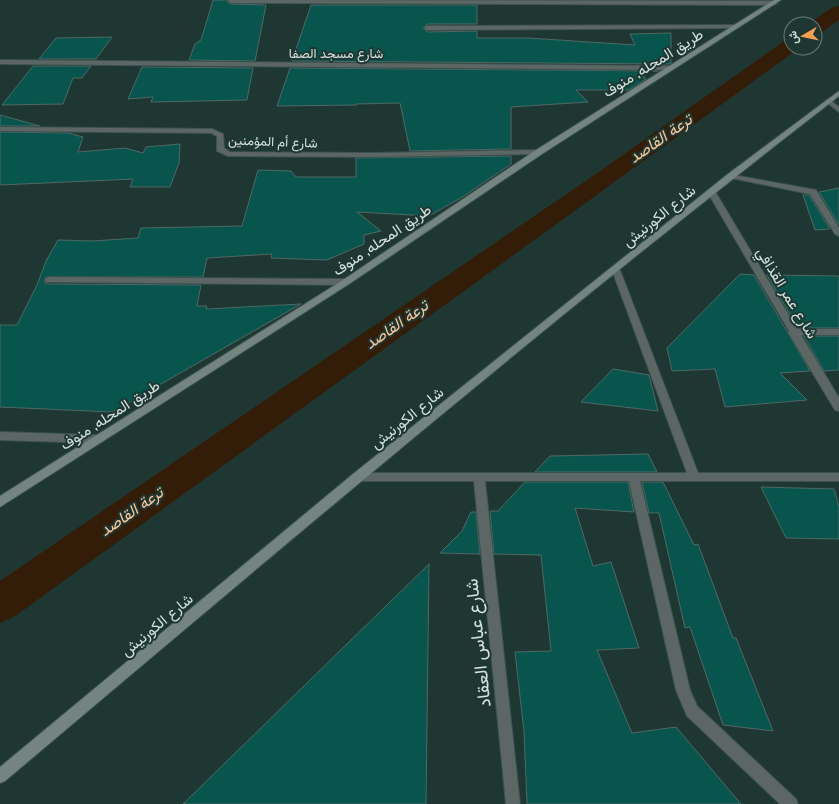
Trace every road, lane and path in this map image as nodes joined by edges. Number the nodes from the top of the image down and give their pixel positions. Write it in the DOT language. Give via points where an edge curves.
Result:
graph roads {
  1 [pos="231,1"];
  2 [pos="776,1"];
  3 [pos="736,27"];
  4 [pos="427,28"];
  5 [pos="0,62"];
  6 [pos="672,68"];
  7 [pos="839,93"];
  8 [pos="828,101"];
  9 [pos="839,110"];
  10 [pos="0,129"];
  11 [pos="539,152"];
  12 [pos="731,176"];
  13 [pos="712,192"];
  14 [pos="839,234"];
  15 [pos="616,270"];
  16 [pos="49,280"];
  17 [pos="346,282"];
  18 [pos="793,332"];
  19 [pos="839,332"];
  20 [pos="839,406"];
  21 [pos="0,436"];
  22 [pos="98,439"];
  23 [pos="357,477"];
  24 [pos="694,477"];
  25 [pos="839,477"];
  26 [pos="479,478"];
  27 [pos="634,478"];
  28 [pos="0,502"];
  29 [pos="0,776"];
  30 [pos="513,804"];
  31 [pos="791,804"];
  1 -- 2 [label="street"];
  2 -- 3 [label="main road, طريق المحله, منوف"];
  3 -- 4 [label="street"];
  3 -- 6 [label="main road, طريق المحله, منوف"];
  5 -- 6 [label="street, شارع مسجد الصفا"];
  6 -- 11 [label="main road, طريق المحله, منوف"];
  7 -- 8 [label="main road, شارع الكورنيش"];
  8 -- 9 [label="street"];
  8 -- 12 [label="main road, شارع الكورنيش"];
  10 -- 11 [label="street, شارع أم المؤمنين" via="212,131 221,135 220,149 228,154"];
  11 -- 17 [label="main road, طريق المحله, منوف"];
  12 -- 13 [label="main road, شارع الكورنيش"];
  12 -- 14 [label="street" via="813,192"];
  13 -- 15 [label="main road, شارع الكورنيش"];
  13 -- 18 [label="street, شارع عمر القذافي"];
  15 -- 23 [label="main road, شارع الكورنيش"];
  15 -- 24 [label="street"];
  16 -- 17 [label="street"];
  17 -- 22 [label="main road, طريق المحله, منوف"];
  18 -- 19 [label="street"];
  18 -- 20 [label="street, شارع عمر القذافي"];
  21 -- 22 [label="street"];
  22 -- 28 [label="main road, طريق المحله, منوف"];
  23 -- 26 [label="street"];
  23 -- 29 [label="main road, شارع الكورنيش"];
  24 -- 25 [label="street"];
  24 -- 27 [label="street"];
  26 -- 27 [label="street"];
  26 -- 30 [label="street, شارع عباس العقاد"];
  27 -- 31 [label="street" via="687,701 692,711"];
}
